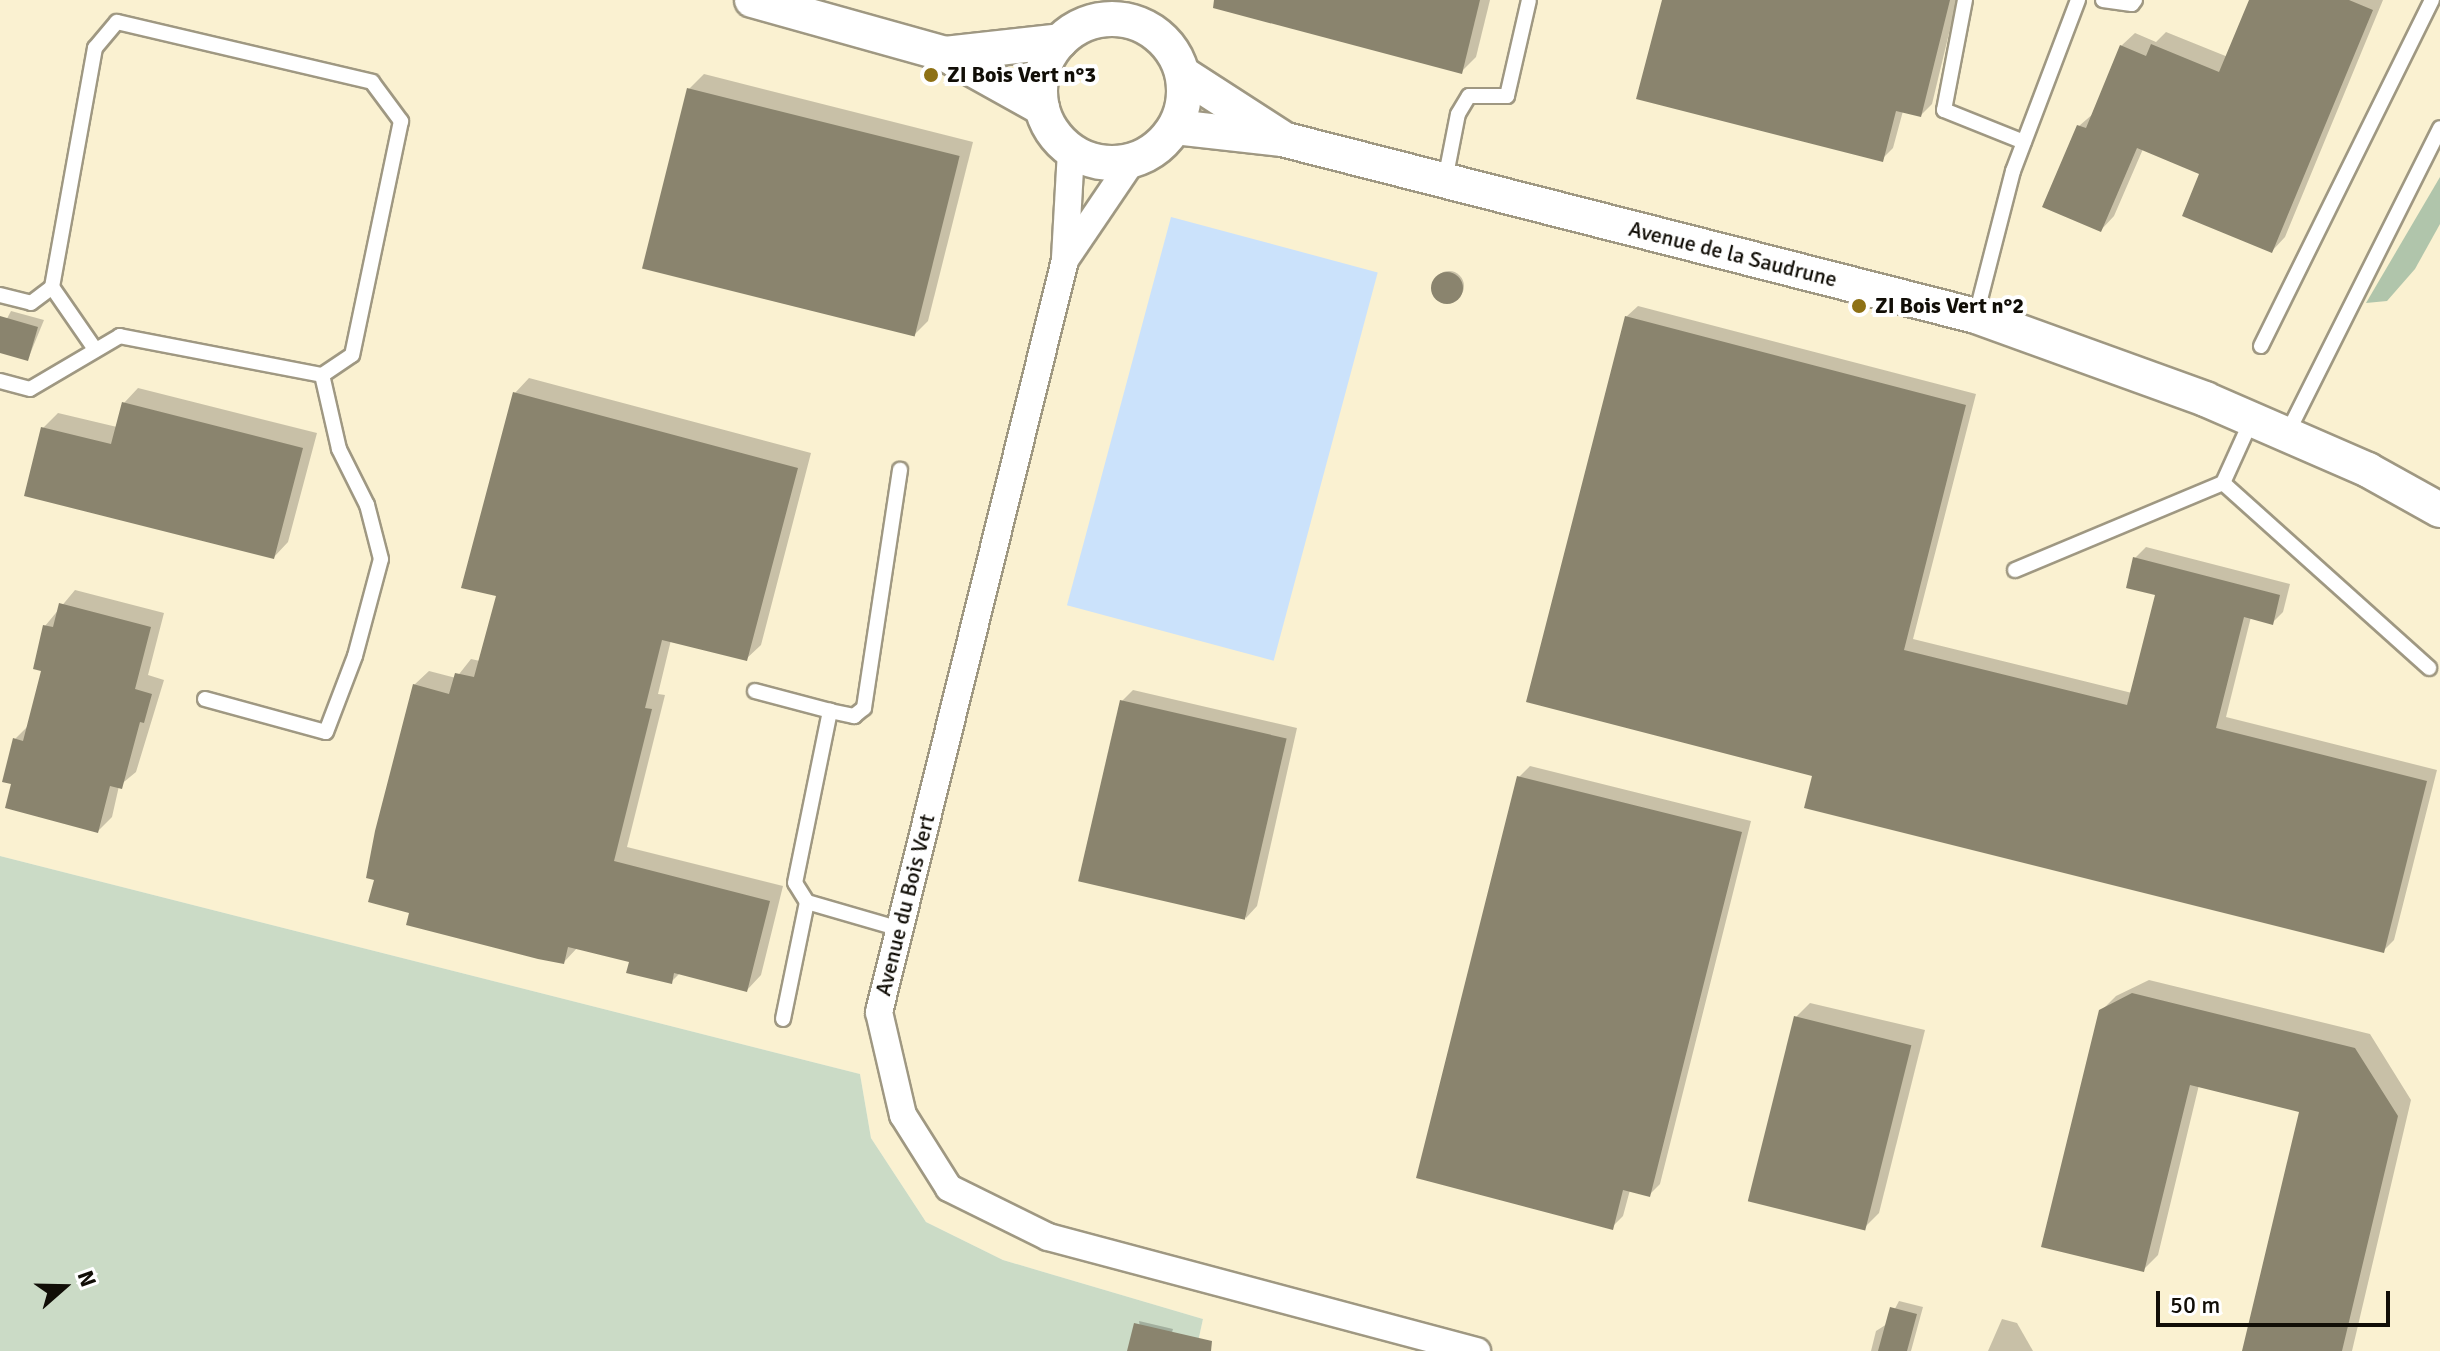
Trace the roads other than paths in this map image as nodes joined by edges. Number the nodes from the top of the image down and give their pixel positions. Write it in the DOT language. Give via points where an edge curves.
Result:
graph roads {
  1 [pos="752,0"];
  2 [pos="1157,0"];
  3 [pos="1529,0"];
  4 [pos="1965,0"];
  5 [pos="2078,0"];
  6 [pos="2103,0"];
  7 [pos="2135,0"];
  8 [pos="2432,0"];
  9 [pos="1110,10"];
  10 [pos="1159,36"];
  11 [pos="1060,41"];
  12 [pos="945,54"];
  13 [pos="1183,74"];
  14 [pos="1042,108"];
  15 [pos="1175,127"];
  16 [pos="2440,128"];
  17 [pos="1282,139"];
  18 [pos="2024,142"];
  19 [pos="1071,151"];
  20 [pos="1132,161"];
  21 [pos="1445,180"];
  22 [pos="1065,260"];
  23 [pos="52,287"];
  24 [pos="0,295"];
  25 [pos="1976,316"];
  26 [pos="2261,346"];
  27 [pos="95,349"];
  28 [pos="322,375"];
  29 [pos="0,381"];
  30 [pos="2252,419"];
  31 [pos="2287,434"];
  32 [pos="900,470"];
  33 [pos="2223,483"];
  34 [pos="2440,510"];
  35 [pos="2015,570"];
  36 [pos="2429,668"];
  37 [pos="755,691"];
  38 [pos="205,699"];
  39 [pos="830,711"];
  40 [pos="807,902"];
  41 [pos="900,929"];
  42 [pos="783,1019"];
  43 [pos="1477,1351"];
  1 -- 12 [label="street"];
  2 -- 10 [label="street"];
  3 -- 21 [label="lane" via="1507,96 1469,96 1458,114"];
  4 -- 18 [label="lane" via="1944,110"];
  5 -- 18 [label="lane"];
  6 -- 7 [label="lane"];
  8 -- 26 [label="lane"];
  9 -- 10 [label="street"];
  9 -- 11 [label="street"];
  10 -- 13 [label="street"];
  11 -- 12 [label="street"];
  11 -- 14 [label="street" via="1046,62"];
  12 -- 14 [label="street"];
  13 -- 15 [label="street" via="1183,110"];
  13 -- 17 [label="street, Avenue de la Saudrune"];
  14 -- 19 [label="street" via="1048,125"];
  15 -- 17 [label="street, Avenue de la Saudrune"];
  15 -- 20 [label="street" via="1156,148"];
  16 -- 31 [label="lane"];
  17 -- 21 [label="street, Avenue de la Saudrune"];
  18 -- 25 [label="lane" via="1990,246"];
  19 -- 20 [label="street" via="1110,164"];
  19 -- 22 [label="street, Avenue du Bois Vert"];
  20 -- 22 [label="street, Avenue du Bois Vert"];
  21 -- 25 [label="street, Avenue de la Saudrune"];
  22 -- 41 [label="street, Avenue du Bois Vert"];
  23 -- 24 [label="lane" via="31,303"];
  23 -- 27 [label="lane"];
  23 -- 28 [label="lane" via="95,48 117,22 372,82 401,121 352,355"];
  25 -- 30 [label="street, Avenue de la Saudrune"];
  27 -- 28 [label="lane" via="120,336"];
  27 -- 29 [label="lane" via="30,389"];
  28 -- 38 [label="lane" via="339,449 367,505 381,559 350,669 326,732"];
  30 -- 31 [label="street, Avenue de la Saudrune"];
  30 -- 33 [label="lane"];
  31 -- 34 [label="street, Avenue de la Saudrune"];
  32 -- 39 [label="lane" via="864,708 854,716"];
  33 -- 35 [label="lane"];
  33 -- 36 [label="lane"];
  37 -- 39 [label="lane"];
  39 -- 40 [label="lane" via="795,883"];
  40 -- 41 [label="lane"];
  40 -- 42 [label="lane"];
  41 -- 43 [label="street, Avenue du Bois Vert" via="879,1012 903,1115 949,1188 1048,1237"];
}
